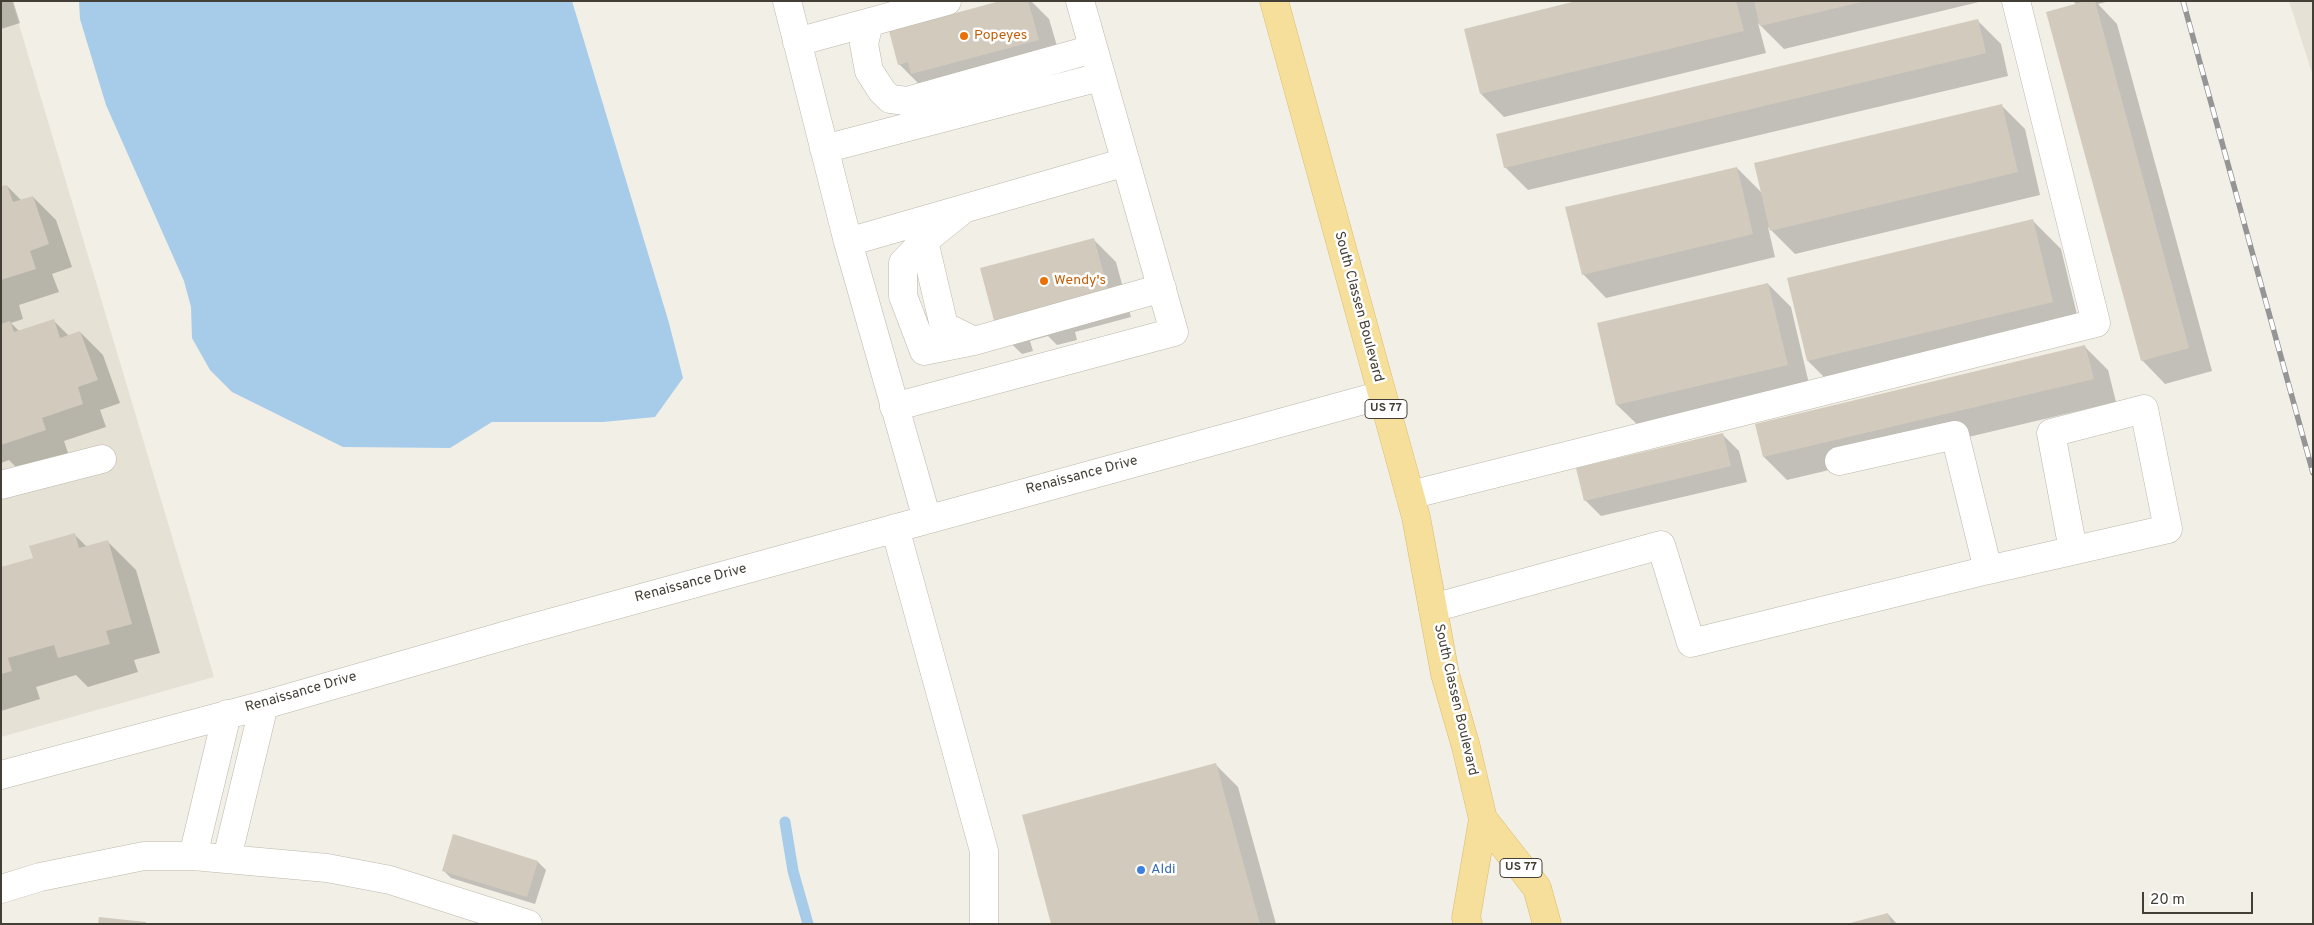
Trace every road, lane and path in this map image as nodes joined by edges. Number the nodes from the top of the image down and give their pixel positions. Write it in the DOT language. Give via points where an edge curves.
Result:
graph roads {
  1 [pos="787,1"];
  2 [pos="947,1"];
  3 [pos="1080,1"];
  4 [pos="1274,1"];
  5 [pos="2016,1"];
  6 [pos="869,23"];
  7 [pos="797,42"];
  8 [pos="1093,49"];
  9 [pos="1100,77"];
  10 [pos="824,149"];
  11 [pos="1126,162"];
  12 [pos="965,208"];
  13 [pos="848,242"];
  14 [pos="1162,288"];
  15 [pos="1382,395"];
  16 [pos="894,406"];
  17 [pos="102,459"];
  18 [pos="1839,461"];
  19 [pos="1,485"];
  20 [pos="1410,495"];
  21 [pos="927,519"];
  22 [pos="895,528"];
  23 [pos="2072,550"];
  24 [pos="1988,570"];
  25 [pos="1433,608"];
  26 [pos="264,705"];
  27 [pos="227,714"];
  28 [pos="1,775"];
  29 [pos="1483,819"];
  30 [pos="193,856"];
  31 [pos="227,858"];
  32 [pos="1,889"];
  33 [pos="528,924"];
  34 [pos="984,924"];
  35 [pos="1468,924"];
  36 [pos="1547,924"];
  1 -- 7 [label="street"];
  2 -- 6 [label="street"];
  3 -- 8 [label="street"];
  4 -- 15 [label="main road, South Classen Boulevard / US 77"];
  5 -- 20 [label="street" via="2096,322"];
  6 -- 7 [label="street"];
  6 -- 8 [label="street" via="864,44 869,71 890,99 907,101"];
  7 -- 10 [label="street"];
  8 -- 9 [label="street"];
  9 -- 10 [label="street"];
  9 -- 11 [label="street"];
  10 -- 13 [label="street"];
  11 -- 12 [label="street"];
  11 -- 14 [label="street"];
  12 -- 13 [label="street"];
  12 -- 14 [label="street" via="924,241 944,326 974,342"];
  13 -- 16 [label="street"];
  14 -- 16 [label="street" via="1174,332"];
  15 -- 20 [label="main road, South Classen Boulevard / US 77"];
  15 -- 21 [label="street, Renaissance Drive"];
  16 -- 21 [label="street"];
  17 -- 19 [label="street"];
  18 -- 24 [label="street" via="1956,435"];
  20 -- 25 [label="main road, South Classen Boulevard / US 77"];
  21 -- 22 [label="street, Renaissance Drive"];
  22 -- 26 [label="street, Renaissance Drive"];
  22 -- 34 [label="street" via="984,851"];
  23 -- 23 [label="street" via="2168,529 2144,409 2051,433"];
  23 -- 24 [label="street"];
  24 -- 25 [label="street" via="1691,643 1661,545"];
  25 -- 29 [label="main road, South Classen Boulevard / US 77" via="1445,674"];
  26 -- 27 [label="street, Renaissance Drive"];
  26 -- 31 [label="street"];
  27 -- 28 [label="street, Renaissance Drive"];
  27 -- 30 [label="street"];
  29 -- 35 [label="main road, South Classen Boulevard / US 77" via="1466,918"];
  29 -- 36 [label="main road, South Classen Boulevard / US 77" via="1537,888"];
  30 -- 31 [label="street"];
  30 -- 32 [label="street" via="144,856 40,877"];
  31 -- 33 [label="street" via="327,868 390,880"];
}
